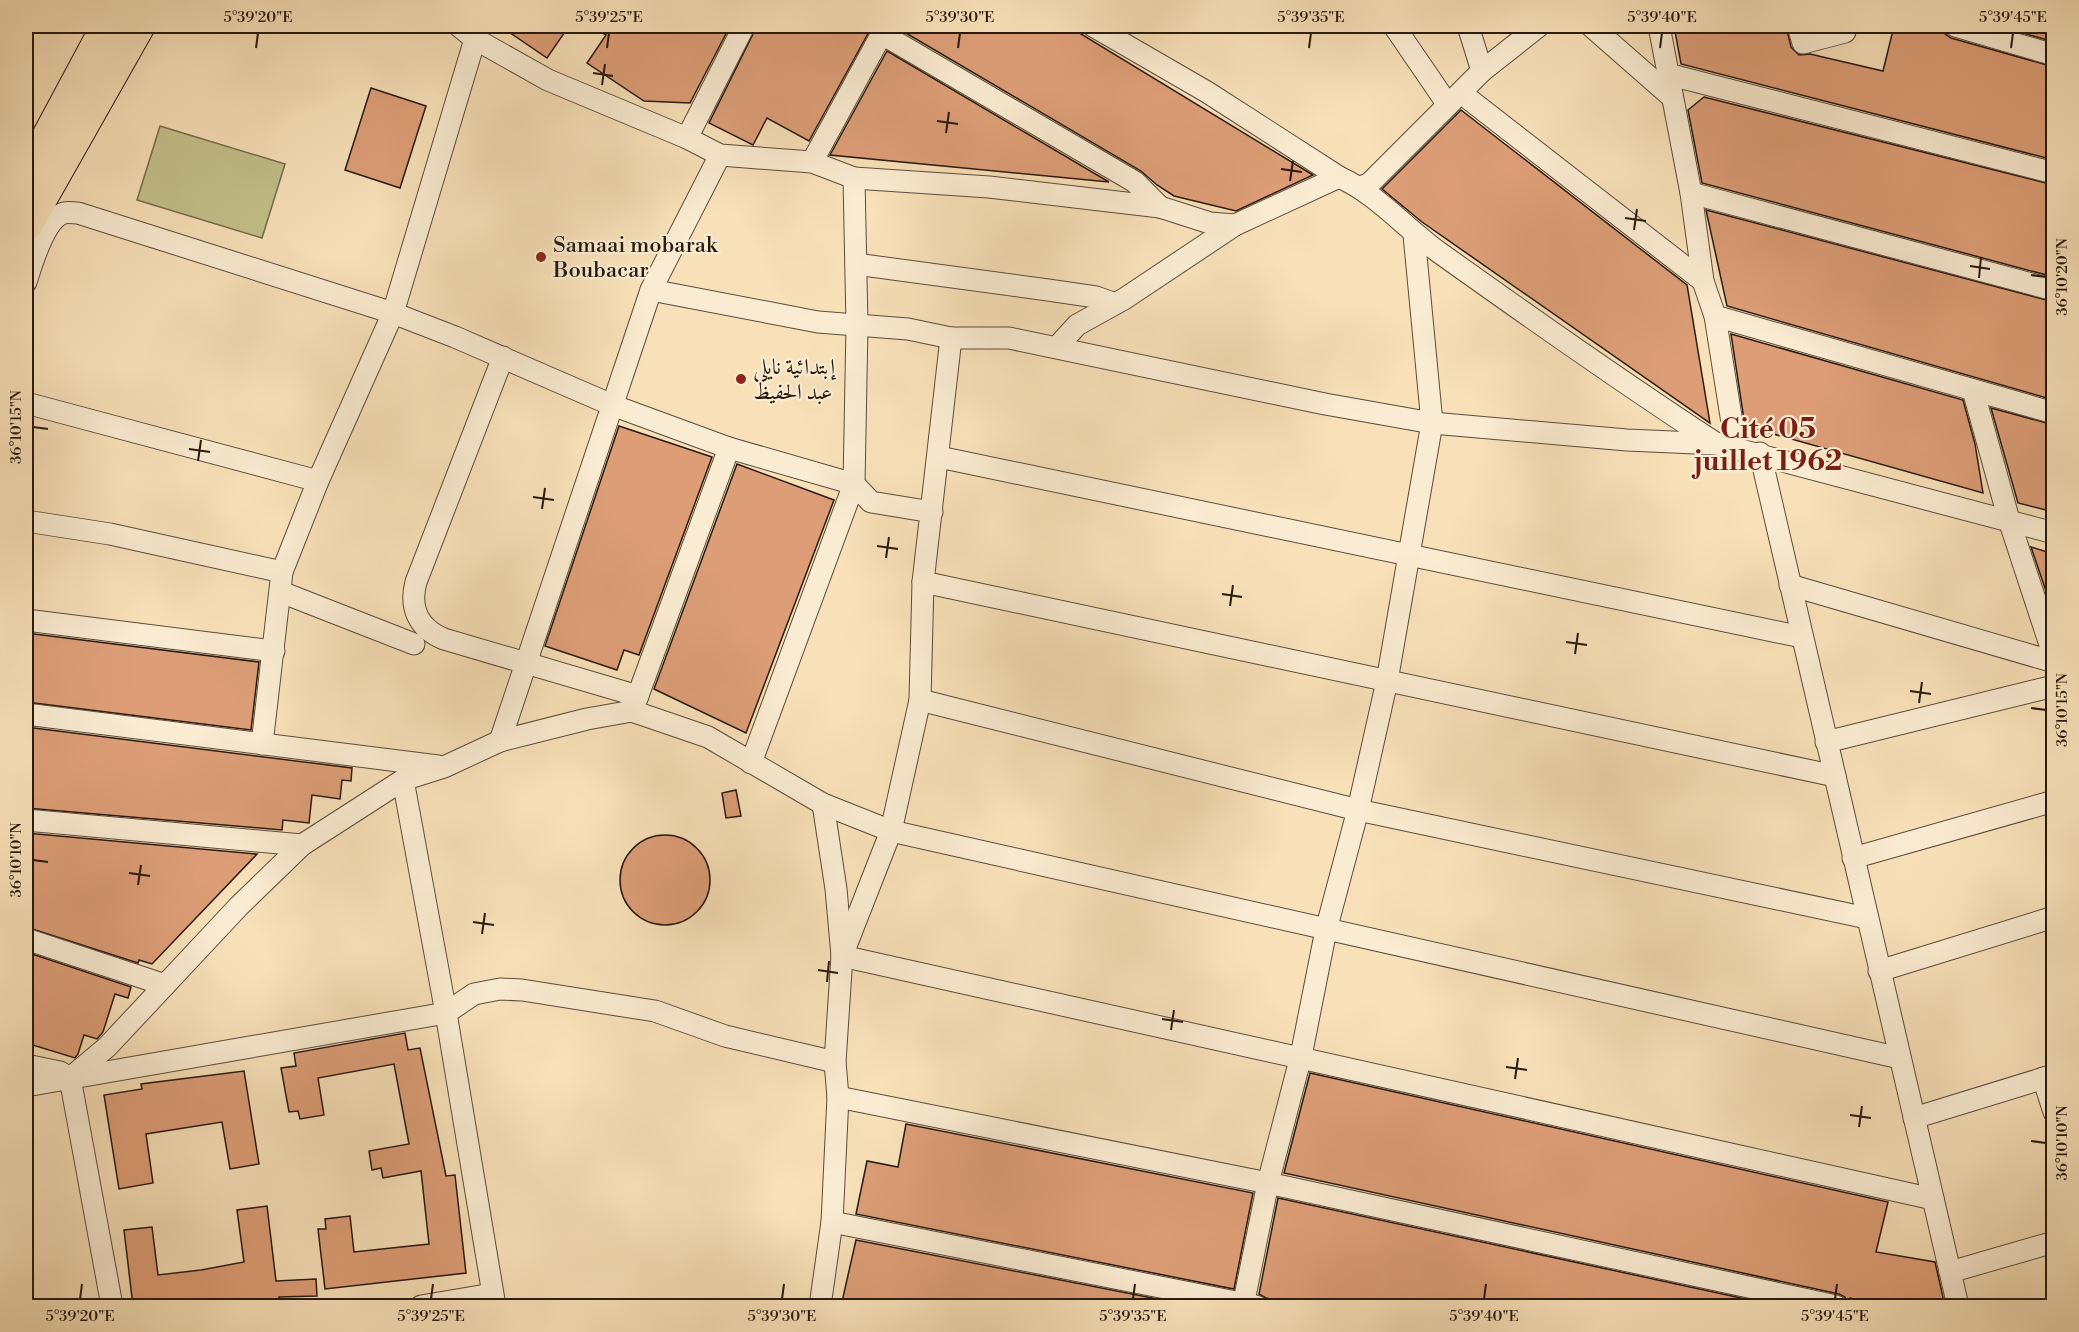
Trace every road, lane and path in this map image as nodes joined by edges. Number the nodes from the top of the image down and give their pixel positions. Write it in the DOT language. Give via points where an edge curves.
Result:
graph roads {
  1 [pos="108,26"];
  2 [pos="138,26"];
  3 [pos="744,26"];
  4 [pos="1093,26"];
  5 [pos="1394,26"];
  6 [pos="1468,26"];
  7 [pos="1539,26"];
  8 [pos="1590,26"];
  9 [pos="1659,26"];
  10 [pos="1798,26"];
  11 [pos="1955,26"];
  12 [pos="883,28"];
  13 [pos="467,32"];
  14 [pos="1845,32"];
  15 [pos="2054,56"];
  16 [pos="1482,71"];
  17 [pos="1667,74"];
  18 [pos="1672,97"];
  19 [pos="1454,99"];
  20 [pos="687,138"];
  21 [pos="720,155"];
  22 [pos="812,162"];
  23 [pos="2054,173"];
  24 [pos="854,177"];
  25 [pos="1339,177"];
  26 [pos="26,179"];
  27 [pos="1361,187"];
  28 [pos="1691,193"];
  29 [pos="1160,207"];
  30 [pos="26,224"];
  31 [pos="1235,225"];
  32 [pos="1414,235"];
  33 [pos="856,264"];
  34 [pos="1703,281"];
  35 [pos="26,282"];
  36 [pos="651,290"];
  37 [pos="2054,290"];
  38 [pos="1113,303"];
  39 [pos="393,313"];
  40 [pos="1715,316"];
  41 [pos="857,325"];
  42 [pos="951,338"];
  43 [pos="1056,347"];
  44 [pos="502,357"];
  45 [pos="1973,390"];
  46 [pos="26,403"];
  47 [pos="612,405"];
  48 [pos="2054,413"];
  49 [pos="1432,423"];
  50 [pos="1727,446"];
  51 [pos="729,448"];
  52 [pos="1760,453"];
  53 [pos="939,457"];
  54 [pos="318,480"];
  55 [pos="854,484"];
  56 [pos="932,512"];
  57 [pos="2009,520"];
  58 [pos="26,521"];
  59 [pos="2054,533"];
  60 [pos="1408,554"];
  61 [pos="282,582"];
  62 [pos="923,582"];
  63 [pos="1790,585"];
  64 [pos="26,621"];
  65 [pos="1802,637"];
  66 [pos="414,644"];
  67 [pos="274,651"];
  68 [pos="2054,659"];
  69 [pos="526,664"];
  70 [pos="1387,681"];
  71 [pos="2054,686"];
  72 [pos="920,700"];
  73 [pos="635,703"];
  74 [pos="26,714"];
  75 [pos="500,741"];
  76 [pos="1826,742"];
  77 [pos="262,744"];
  78 [pos="751,763"];
  79 [pos="444,767"];
  80 [pos="1834,776"];
  81 [pos="403,780"];
  82 [pos="2054,801"];
  83 [pos="823,804"];
  84 [pos="1358,810"];
  85 [pos="26,819"];
  86 [pos="891,831"];
  87 [pos="302,845"];
  88 [pos="1853,858"];
  89 [pos="2054,917"];
  90 [pos="1867,918"];
  91 [pos="1326,930"];
  92 [pos="26,939"];
  93 [pos="842,956"];
  94 [pos="1880,971"];
  95 [pos="165,985"];
  96 [pos="446,1013"];
  97 [pos="1301,1056"];
  98 [pos="1900,1058"];
  99 [pos="835,1062"];
  100 [pos="26,1065"];
  101 [pos="2048,1076"];
  102 [pos="70,1078"];
  103 [pos="26,1086"];
  104 [pos="838,1097"];
  105 [pos="2054,1112"];
  106 [pos="1914,1118"];
  107 [pos="1268,1183"];
  108 [pos="1933,1199"];
  109 [pos="832,1222"];
  110 [pos="2054,1242"];
  111 [pos="1950,1272"];
  112 [pos="494,1300"];
  113 [pos="112,1306"];
  114 [pos="421,1306"];
  115 [pos="820,1306"];
  116 [pos="1248,1306"];
  117 [pos="1836,1306"];
  118 [pos="1958,1306"];
  1 -- 26 [label="highway"];
  2 -- 30 [label="highway"];
  3 -- 20 [label="street"];
  4 -- 25 [label="street" via="1207,92"];
  5 -- 19 [label="street"];
  6 -- 16 [label="street"];
  7 -- 16 [label="street"];
  8 -- 18 [label="street"];
  9 -- 17 [label="street"];
  10 -- 14 [label="street" via="1803,43"];
  11 -- 15 [label="street"];
  12 -- 22 [label="street"];
  12 -- 29 [label="street" via="1135,182"];
  13 -- 20 [label="street" via="548,80"];
  13 -- 39 [label="street"];
  16 -- 19 [label="street"];
  17 -- 18 [label="street"];
  17 -- 23 [label="street"];
  18 -- 28 [label="street"];
  19 -- 27 [label="street" via="1370,183"];
  19 -- 34 [label="street"];
  20 -- 21 [label="street"];
  21 -- 22 [label="street"];
  21 -- 36 [label="street"];
  22 -- 24 [label="street"];
  24 -- 29 [label="street" via="989,187"];
  24 -- 33 [label="street"];
  25 -- 27 [label="street"];
  25 -- 31 [label="street"];
  27 -- 32 [label="street"];
  28 -- 34 [label="street"];
  28 -- 37 [label="street"];
  29 -- 31 [label="street" via="1210,223"];
  31 -- 38 [label="street"];
  32 -- 49 [label="street"];
  32 -- 50 [label="street" via="1616,379"];
  33 -- 38 [label="street" via="1086,295"];
  33 -- 41 [label="street"];
  34 -- 40 [label="street"];
  35 -- 39 [label="street" via="54,218 78,213"];
  36 -- 41 [label="street" via="818,322"];
  36 -- 47 [label="street"];
  38 -- 43 [label="street" via="1077,325"];
  39 -- 44 [label="street"];
  39 -- 54 [label="street"];
  40 -- 45 [label="street"];
  40 -- 50 [label="street"];
  41 -- 42 [label="street" via="908,329"];
  41 -- 55 [label="street"];
  42 -- 43 [label="street" via="1009,338"];
  42 -- 53 [label="street"];
  43 -- 49 [label="street"];
  44 -- 47 [label="street"];
  44 -- 69 [label="street" via="416,582 413,602 420,621 435,635"];
  45 -- 48 [label="street"];
  45 -- 57 [label="street"];
  46 -- 54 [label="street"];
  47 -- 51 [label="street"];
  47 -- 69 [label="street"];
  49 -- 50 [label="street"];
  49 -- 60 [label="street"];
  50 -- 52 [label="street"];
  51 -- 55 [label="street"];
  51 -- 73 [label="street"];
  52 -- 57 [label="street"];
  52 -- 63 [label="street"];
  53 -- 56 [label="street"];
  53 -- 60 [label="street"];
  54 -- 61 [label="street"];
  55 -- 56 [label="street" via="871,502"];
  55 -- 78 [label="street"];
  56 -- 62 [label="street"];
  57 -- 59 [label="street"];
  57 -- 68 [label="street"];
  58 -- 61 [label="street" via="110,534"];
  60 -- 65 [label="street"];
  60 -- 70 [label="street"];
  61 -- 66 [label="street"];
  61 -- 67 [label="street"];
  62 -- 70 [label="street"];
  62 -- 72 [label="street"];
  63 -- 65 [label="street"];
  63 -- 68 [label="street"];
  64 -- 67 [label="street"];
  65 -- 76 [label="street"];
  67 -- 77 [label="street"];
  69 -- 73 [label="street"];
  69 -- 75 [label="street"];
  70 -- 80 [label="street"];
  70 -- 84 [label="street"];
  71 -- 76 [label="street"];
  72 -- 84 [label="street"];
  72 -- 86 [label="street"];
  73 -- 75 [label="street"];
  73 -- 78 [label="street" via="708,737"];
  74 -- 77 [label="street"];
  75 -- 79 [label="street"];
  76 -- 80 [label="street"];
  77 -- 79 [label="street"];
  78 -- 83 [label="street"];
  79 -- 81 [label="street"];
  80 -- 88 [label="street"];
  81 -- 87 [label="street"];
  81 -- 96 [label="street"];
  82 -- 88 [label="street"];
  83 -- 86 [label="street"];
  83 -- 93 [label="street"];
  84 -- 90 [label="street"];
  84 -- 91 [label="street"];
  85 -- 87 [label="street"];
  86 -- 91 [label="street"];
  86 -- 93 [label="street"];
  87 -- 95 [label="street"];
  88 -- 90 [label="street"];
  89 -- 94 [label="street"];
  90 -- 94 [label="street"];
  91 -- 97 [label="street"];
  91 -- 98 [label="street"];
  92 -- 95 [label="street"];
  93 -- 97 [label="street"];
  93 -- 99 [label="street"];
  94 -- 98 [label="street"];
  95 -- 102 [label="street" via="107,1047"];
  96 -- 99 [label="street" via="474,994 522,990 655,1011 725,1036"];
  96 -- 102 [label="street"];
  96 -- 112 [label="street"];
  97 -- 107 [label="street"];
  97 -- 108 [label="street"];
  98 -- 106 [label="street"];
  99 -- 104 [label="street"];
  100 -- 102 [label="street"];
  101 -- 105 [label="street"];
  101 -- 106 [label="street"];
  102 -- 103 [label="street"];
  102 -- 113 [label="street"];
  104 -- 107 [label="street"];
  104 -- 109 [label="street"];
  106 -- 108 [label="street"];
  107 -- 116 [label="street"];
  107 -- 117 [label="street"];
  108 -- 111 [label="street"];
  109 -- 115 [label="street"];
  109 -- 116 [label="street"];
  110 -- 111 [label="street"];
  111 -- 118 [label="street"];
  112 -- 114 [label="street"];
}
